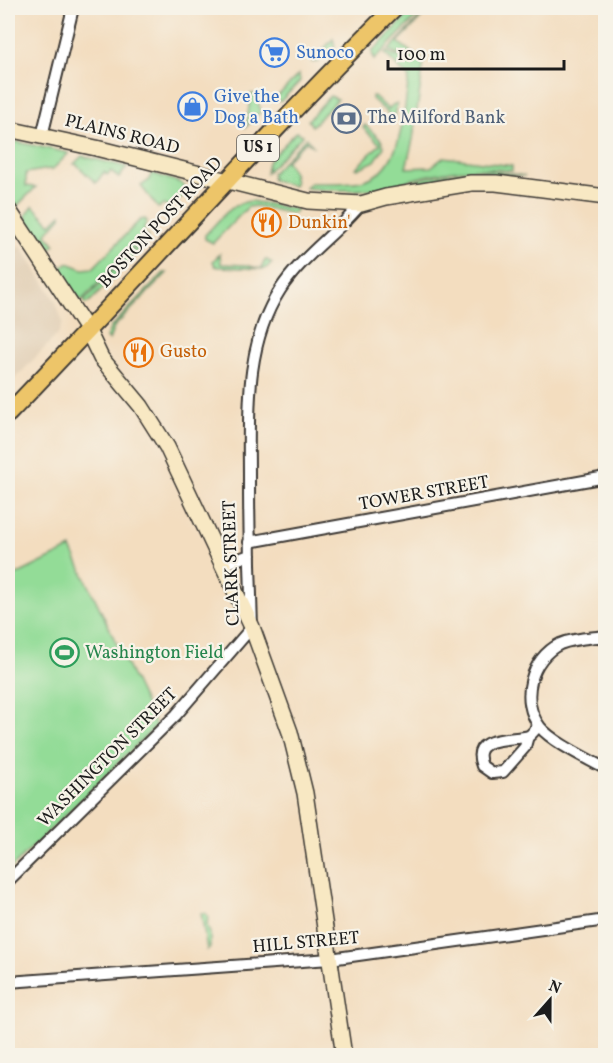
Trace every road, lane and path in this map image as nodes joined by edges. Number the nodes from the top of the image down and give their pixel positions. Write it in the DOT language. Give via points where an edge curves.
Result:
graph roads {
  1 [pos="73,8"];
  2 [pos="394,8"];
  3 [pos="8,129"];
  4 [pos="42,136"];
  5 [pos="226,182"];
  6 [pos="606,197"];
  7 [pos="361,204"];
  8 [pos="8,209"];
  9 [pos="88,331"];
  10 [pos="8,414"];
  11 [pos="606,477"];
  12 [pos="249,542"];
  13 [pos="250,555"];
  14 [pos="222,565"];
  15 [pos="252,627"];
  16 [pos="606,636"];
  17 [pos="539,726"];
  18 [pos="528,736"];
  19 [pos="606,769"];
  20 [pos="8,881"];
  21 [pos="606,920"];
  22 [pos="330,960"];
  23 [pos="8,982"];
  24 [pos="344,1056"];
  1 -- 4 [label="street"];
  2 -- 5 [label="main road, BOSTON POST ROAD / US 1"];
  3 -- 4 [label="main road, PLAINS ROAD"];
  4 -- 5 [label="main road, PLAINS ROAD"];
  5 -- 7 [label="main road, PLAINS ROAD" via="308,201"];
  5 -- 9 [label="main road, BOSTON POST ROAD / US 1"];
  6 -- 7 [label="main road, PLAINS ROAD" via="471,183"];
  7 -- 12 [label="street, CLARK STREET" via="281,289 261,330 248,393"];
  8 -- 9 [label="main road"];
  9 -- 10 [label="main road, BOSTON POST ROAD / US 1"];
  9 -- 14 [label="main road" via="101,358 141,406 167,447"];
  11 -- 12 [label="street, TOWER STREET"];
  12 -- 13 [label="street, CLARK STREET"];
  13 -- 14 [label="street"];
  13 -- 15 [label="street, CLARK STREET"];
  14 -- 15 [label="main road"];
  15 -- 20 [label="street, WASHINGTON STREET" via="169,723"];
  15 -- 22 [label="main road, CLARK STREET" via="298,759"];
  16 -- 17 [label="street" via="563,643 541,659 529,694"];
  17 -- 18 [label="street"];
  17 -- 19 [label="street"];
  18 -- 18 [label="street" via="525,747 503,772 492,773 482,766 480,755 487,744"];
  21 -- 22 [label="street, HILL STREET"];
  22 -- 23 [label="street, HILL STREET"];
  22 -- 24 [label="main road, CLARK STREET"];
}
